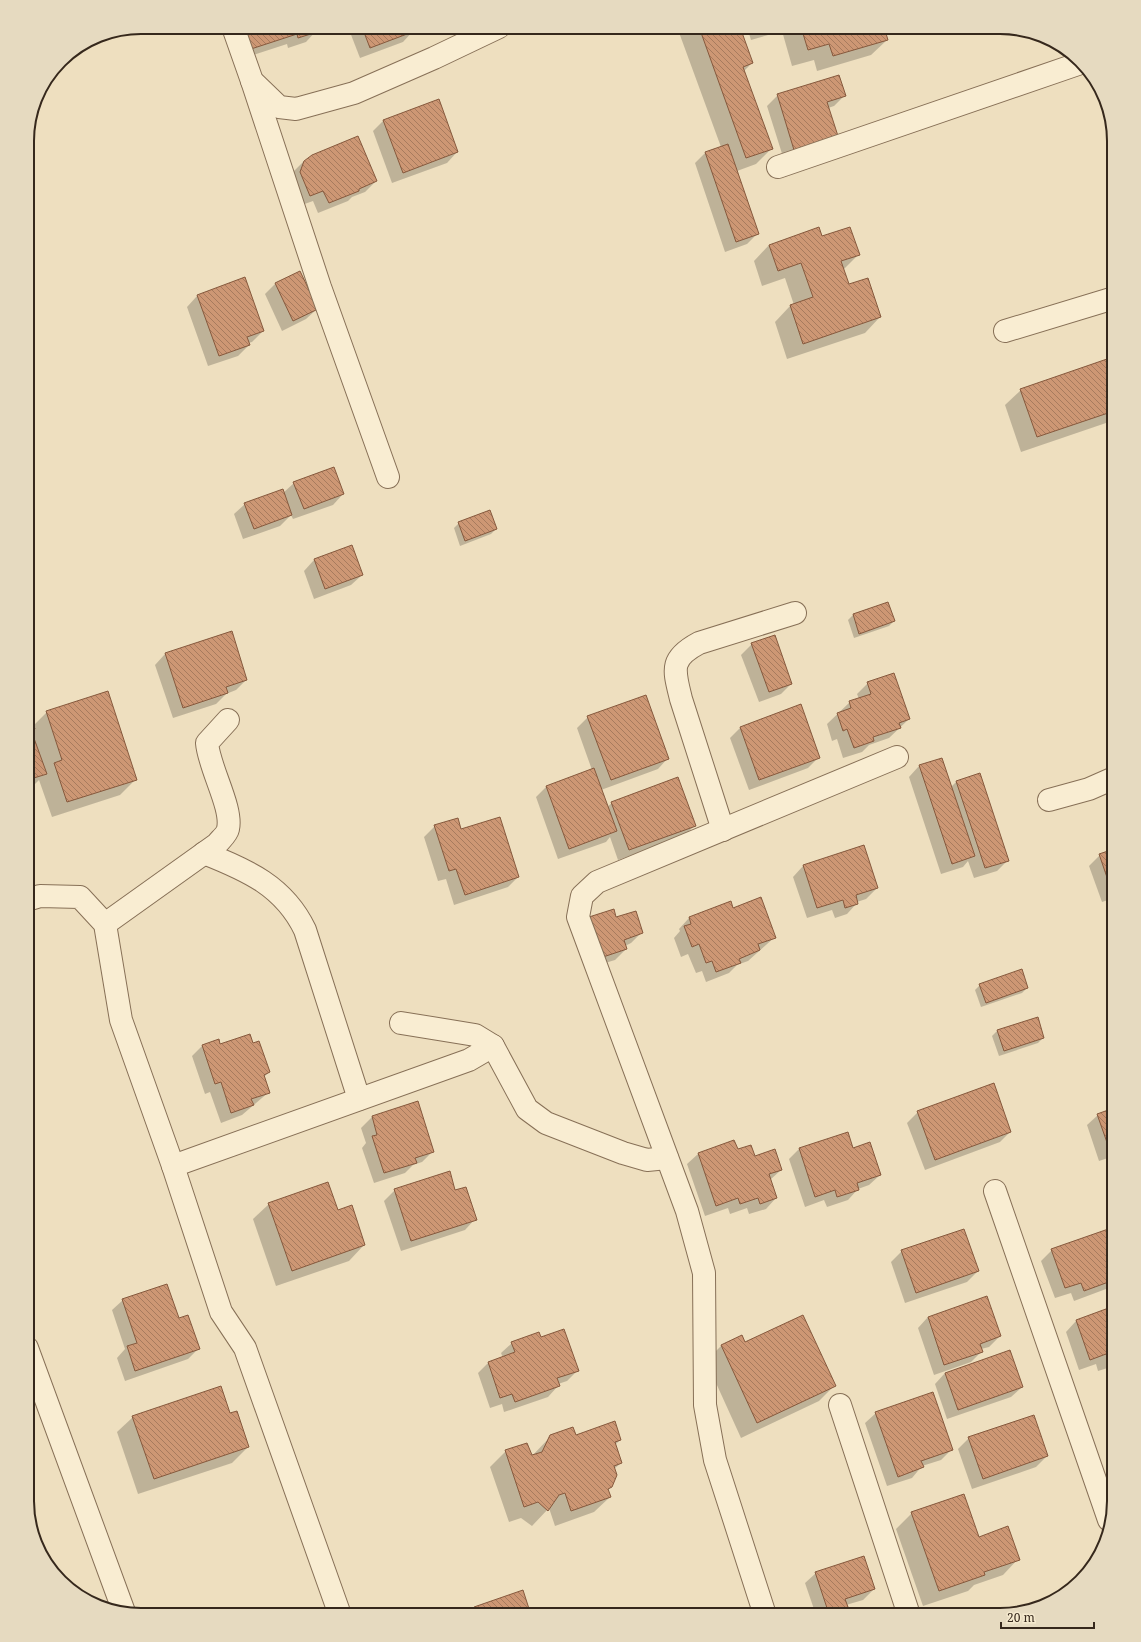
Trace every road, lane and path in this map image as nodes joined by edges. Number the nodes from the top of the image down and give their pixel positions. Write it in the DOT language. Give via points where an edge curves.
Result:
graph roads {
  1 [pos="235,34"];
  2 [pos="485,34"];
  3 [pos="1076,65"];
  4 [pos="252,81"];
  5 [pos="778,167"];
  6 [pos="1107,300"];
  7 [pos="1006,331"];
  8 [pos="388,477"];
  9 [pos="795,613"];
  10 [pos="228,720"];
  11 [pos="897,757"];
  12 [pos="1107,781"];
  13 [pos="1049,800"];
  14 [pos="724,830"];
  15 [pos="204,853"];
  16 [pos="34,898"];
  17 [pos="105,924"];
  18 [pos="402,1023"];
  19 [pos="493,1046"];
  20 [pos="359,1099"];
  21 [pos="667,1158"];
  22 [pos="173,1166"];
  23 [pos="995,1191"];
  24 [pos="34,1367"];
  25 [pos="840,1405"];
  26 [pos="1106,1512"];
  27 [pos="122,1606"];
  28 [pos="338,1608"];
  29 [pos="764,1608"];
  30 [pos="907,1608"];
  1 -- 4 [label="street"];
  2 -- 4 [label="street" via="354,93 296,109 279,107"];
  3 -- 5 [label="street"];
  4 -- 8 [label="street" via="320,287"];
  6 -- 7 [label="street"];
  9 -- 14 [label="street" via="699,643 677,659 676,678 681,699"];
  10 -- 15 [label="street" via="207,743 208,754 229,818 228,830 217,844"];
  11 -- 14 [label="street"];
  12 -- 13 [label="street"];
  14 -- 21 [label="street" via="597,882 582,896 578,917"];
  15 -- 17 [label="street"];
  15 -- 20 [label="street" via="240,868 272,887 296,912 305,930"];
  16 -- 17 [label="street" via="80,897"];
  17 -- 22 [label="street" via="121,1020"];
  18 -- 19 [label="street" via="475,1035"];
  19 -- 20 [label="street" via="469,1060"];
  19 -- 21 [label="street" via="527,1109 546,1123 647,1160"];
  20 -- 22 [label="street"];
  21 -- 29 [label="street" via="687,1211 704,1273 704,1405 715,1460"];
  22 -- 28 [label="street" via="220,1312 245,1348"];
  23 -- 26 [label="street"];
  24 -- 27 [label="street"];
  25 -- 30 [label="street"];
}
